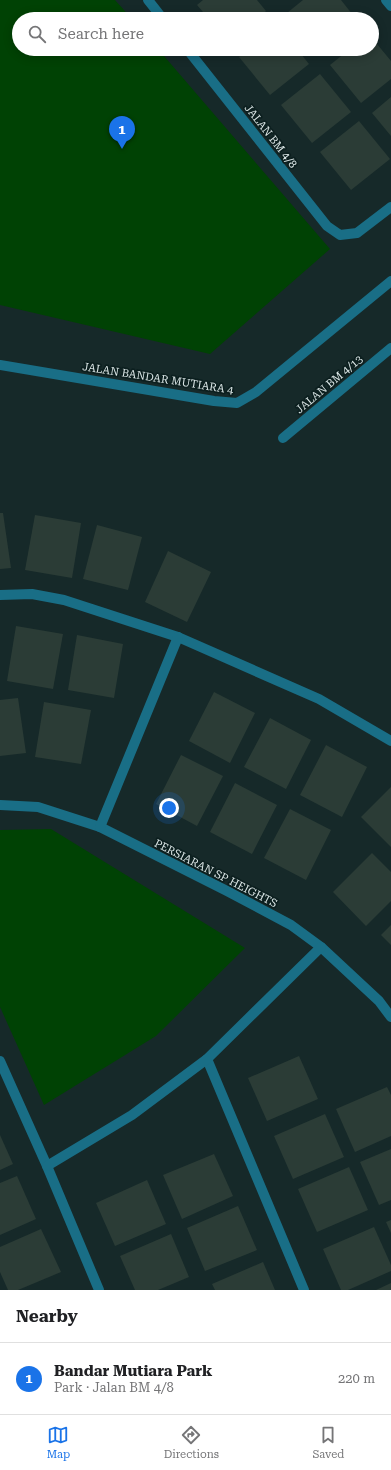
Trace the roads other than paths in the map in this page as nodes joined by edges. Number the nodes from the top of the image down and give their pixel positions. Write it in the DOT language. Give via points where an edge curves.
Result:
graph roads {
  1 [pos="148,0"];
  2 [pos="386,0"];
  3 [pos="391,6"];
  4 [pos="157,12"];
  5 [pos="193,56"];
  6 [pos="391,207"];
  7 [pos="391,282"];
  8 [pos="391,348"];
  9 [pos="0,365"];
  10 [pos="283,438"];
  11 [pos="0,595"];
  12 [pos="178,637"];
  13 [pos="391,741"];
  14 [pos="0,805"];
  15 [pos="100,827"];
  16 [pos="321,947"];
  17 [pos="391,1017"];
  18 [pos="208,1059"];
  19 [pos="0,1061"];
  20 [pos="47,1166"];
  21 [pos="99,1290"];
  22 [pos="304,1290"];
  1 -- 4 [label="street"];
  2 -- 3 [label="street"];
  5 -- 6 [label="street, JALAN BM 4/8" via="327,226 340,235 357,233"];
  7 -- 9 [label="street, JALAN BANDAR MUTIARA 4" via="256,392 238,403"];
  8 -- 10 [label="street, JALAN BM 4/13"];
  11 -- 12 [label="street" via="32,594 64,600"];
  12 -- 13 [label="street" via="319,700"];
  12 -- 15 [label="street"];
  14 -- 15 [label="street, PERSIARAN SP HEIGHTS" via="38,807"];
  15 -- 16 [label="street, PERSIARAN SP HEIGHTS" via="291,925"];
  16 -- 17 [label="street, PERSIARAN SP HEIGHTS" via="379,1001"];
  16 -- 18 [label="street"];
  18 -- 20 [label="street" via="132,1115"];
  18 -- 22 [label="street"];
  19 -- 20 [label="street"];
  20 -- 21 [label="street"];
}
